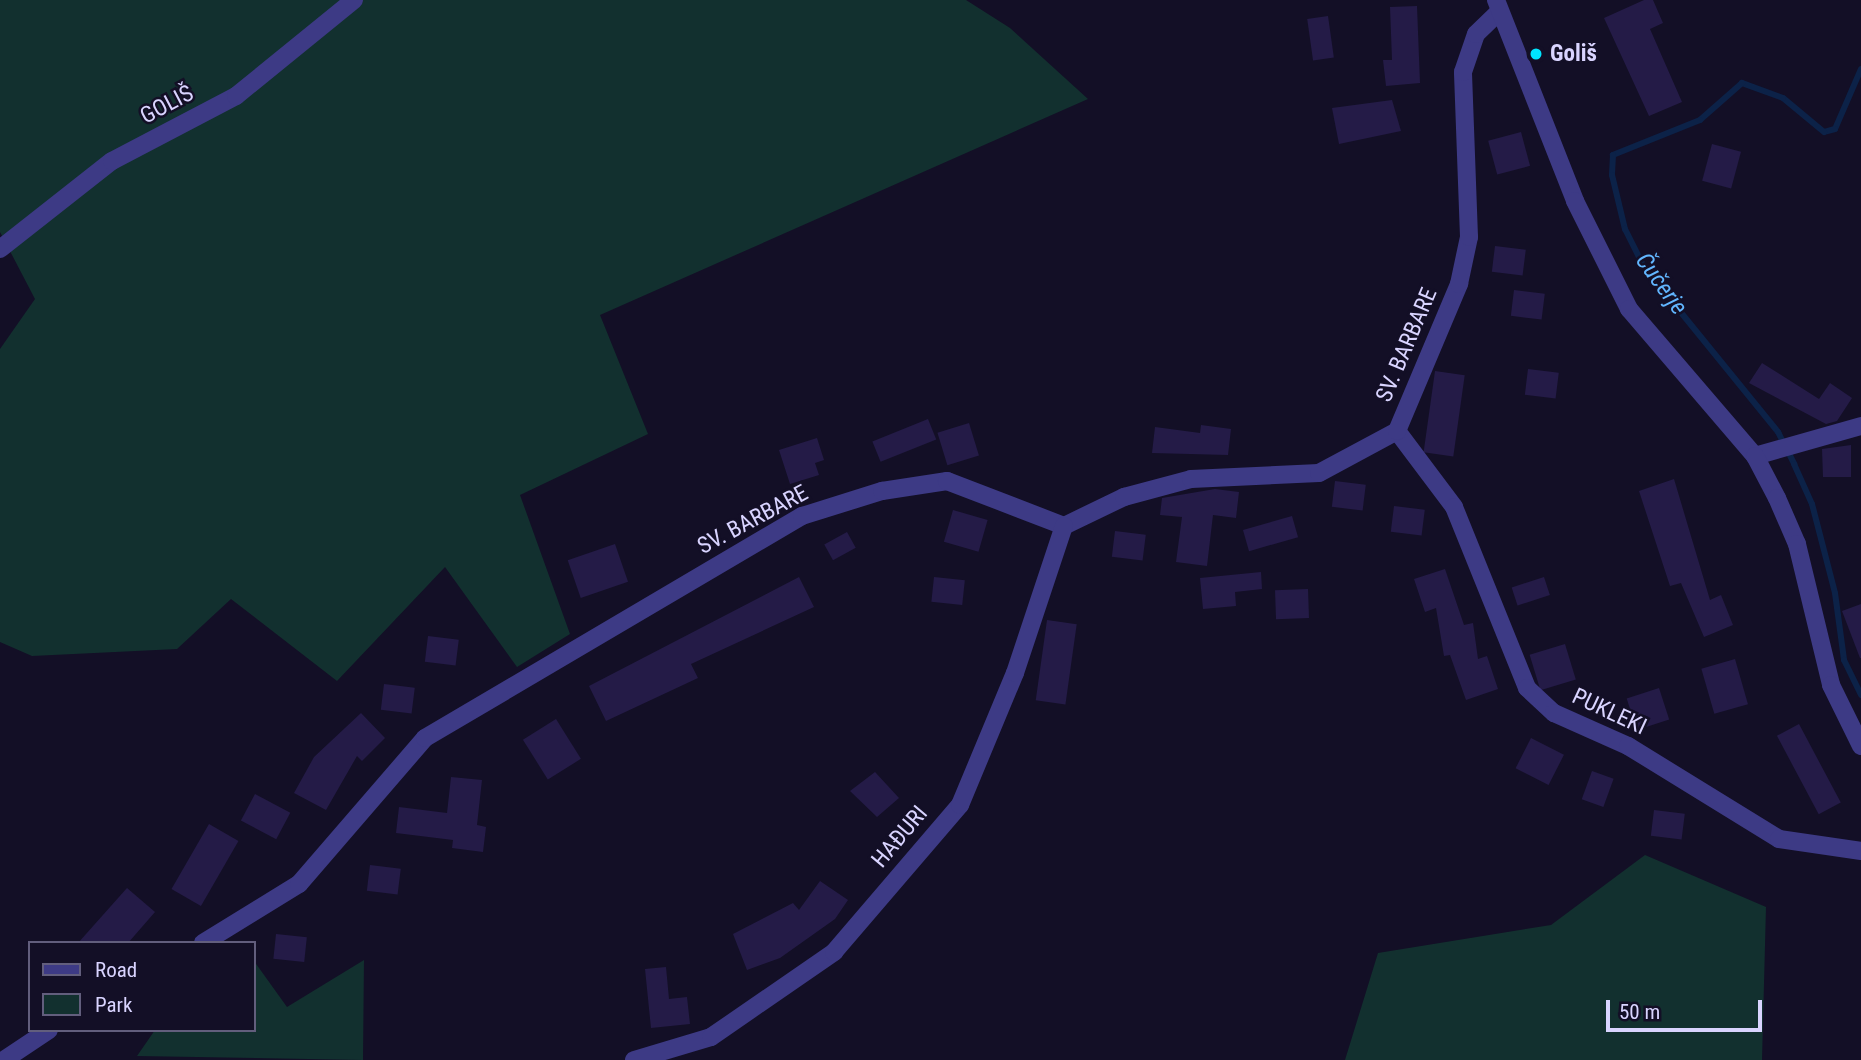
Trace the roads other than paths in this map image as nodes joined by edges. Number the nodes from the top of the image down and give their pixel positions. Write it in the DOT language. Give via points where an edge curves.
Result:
graph roads {
  1 [pos="354,0"];
  2 [pos="1498,6"];
  3 [pos="0,249"];
  4 [pos="1861,426"];
  5 [pos="1397,431"];
  6 [pos="1763,454"];
  7 [pos="1064,526"];
  8 [pos="1861,746"];
  9 [pos="1861,851"];
  10 [pos="206,941"];
  11 [pos="46,1032"];
  12 [pos="4,1060"];
  13 [pos="634,1060"];
  1 -- 3 [label="street, GOLIŠ" via="236,96 112,161"];
  2 -- 5 [label="street, SV. BARBARE" via="1476,34 1464,72 1469,237 1460,284"];
  2 -- 6 [label="street" via="1575,201 1629,309"];
  4 -- 6 [label="street"];
  5 -- 7 [label="street, SV. BARBARE" via="1319,473 1191,479 1124,497"];
  5 -- 9 [label="street, PUKLEKI" via="1454,508 1527,688 1554,713 1628,746 1779,839"];
  6 -- 8 [label="street" via="1797,544 1831,685"];
  7 -- 10 [label="street, SV. BARBARE" via="947,481 882,491 802,516 425,738 299,884"];
  7 -- 13 [label="street, HAĐURI" via="1015,673 960,805 834,952 711,1037"];
  11 -- 12 [label="street"];
}
